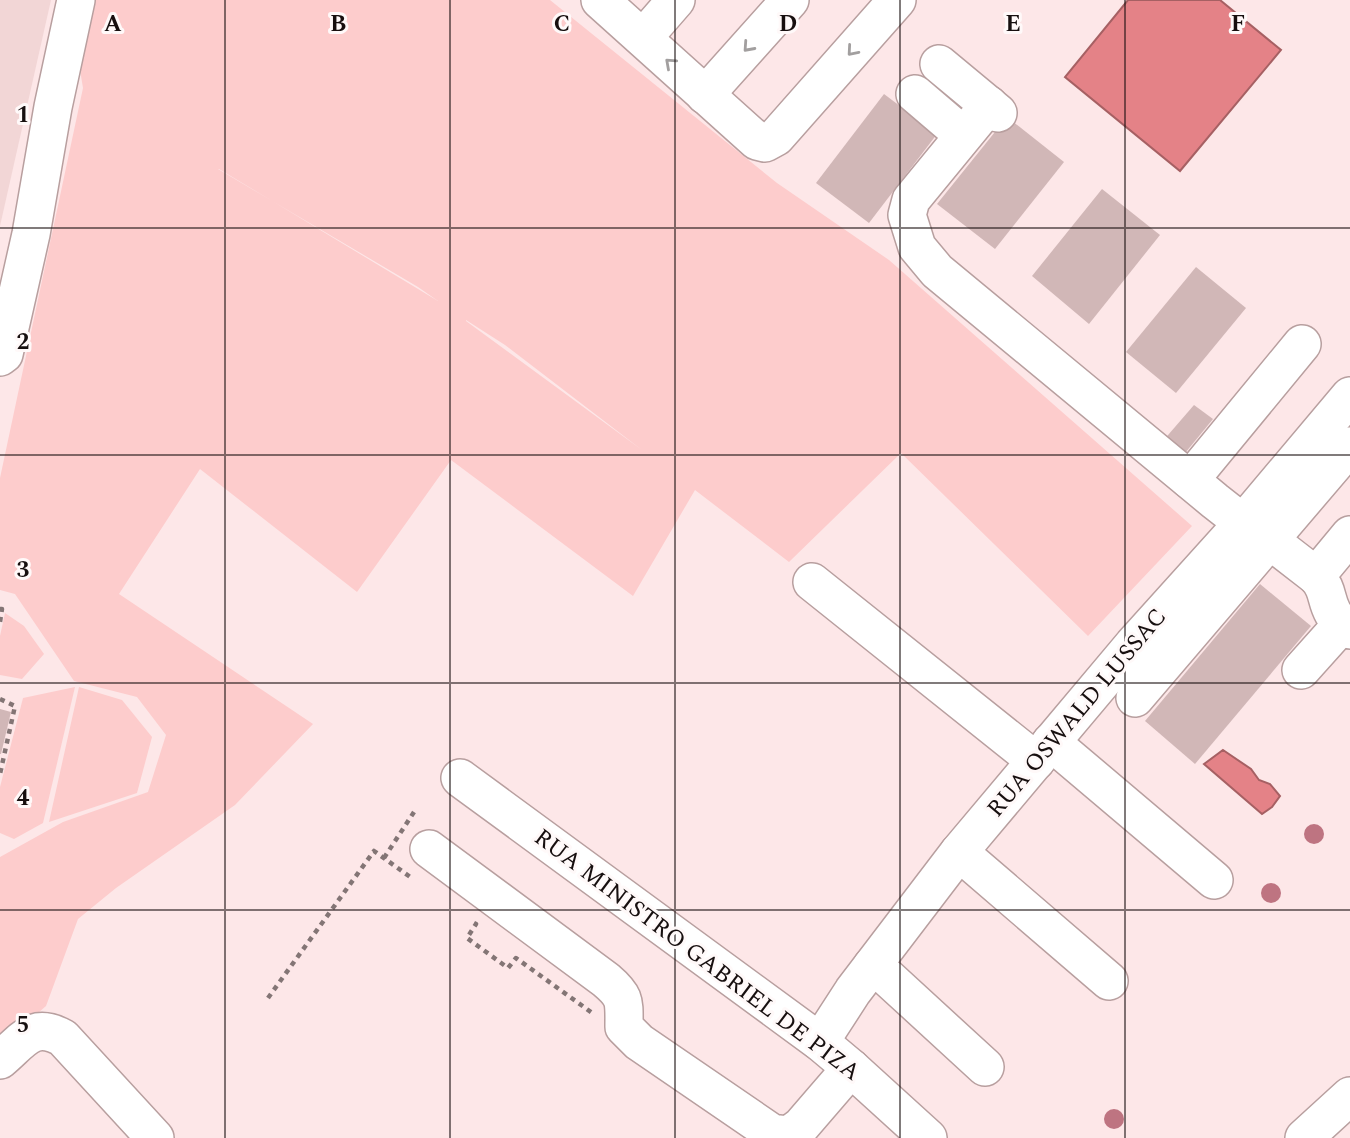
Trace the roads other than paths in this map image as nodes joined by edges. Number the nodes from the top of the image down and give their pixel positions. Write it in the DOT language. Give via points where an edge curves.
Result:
graph roads {
  1 [pos="76,0"];
  2 [pos="600,0"];
  3 [pos="676,0"];
  4 [pos="790,0"];
  5 [pos="897,0"];
  6 [pos="643,38"];
  7 [pos="939,64"];
  8 [pos="915,94"];
  9 [pos="705,95"];
  10 [pos="963,135"];
  11 [pos="1302,345"];
  12 [pos="0,357"];
  13 [pos="1350,396"];
  14 [pos="1350,446"];
  15 [pos="1190,480"];
  16 [pos="1286,496"];
  17 [pos="1256,531"];
  18 [pos="1350,535"];
  19 [pos="1316,576"];
  20 [pos="812,582"];
  21 [pos="1346,627"];
  22 [pos="1301,670"];
  23 [pos="1135,698"];
  24 [pos="1044,751"];
  25 [pos="460,778"];
  26 [pos="959,852"];
  27 [pos="421,865"];
  28 [pos="1214,880"];
  29 [pos="872,967"];
  30 [pos="1109,981"];
  31 [pos="820,1042"];
  32 [pos="0,1060"];
  33 [pos="985,1067"];
  34 [pos="851,1068"];
  35 [pos="1350,1096"];
  36 [pos="789,1137"];
  37 [pos="155,1138"];
  38 [pos="928,1138"];
  39 [pos="1304,1138"];
  1 -- 12 [label="street" via="31,234"];
  2 -- 6 [label="street"];
  3 -- 6 [label="street"];
  4 -- 9 [label="street, one-way"];
  5 -- 9 [label="street, one-way" via="770,141 757,141"];
  9 -- 6 [label="street, one-way"];
  7 -- 10 [label="street" via="993,109"];
  8 -- 10 [label="street"];
  10 -- 15 [label="street" via="911,200 907,215 917,247 937,271"];
  11 -- 15 [label="street"];
  13 -- 16 [label="street, RUA OSWALD LUSSAC"];
  14 -- 16 [label="street"];
  15 -- 17 [label="street"];
  16 -- 17 [label="street, RUA OSWALD LUSSAC"];
  17 -- 19 [label="street"];
  17 -- 23 [label="street"];
  17 -- 24 [label="street, RUA OSWALD LUSSAC" via="1133,645"];
  18 -- 19 [label="street"];
  19 -- 21 [label="street" via="1334,615"];
  20 -- 24 [label="street"];
  21 -- 22 [label="street"];
  24 -- 26 [label="street, RUA OSWALD LUSSAC"];
  24 -- 28 [label="street"];
  25 -- 31 [label="street, RUA MINISTRO GABRIEL DE PIZA"];
  26 -- 29 [label="street, RUA OSWALD LUSSAC"];
  26 -- 30 [label="street"];
  27 -- 36 [label="street" via="606,980 619,991 624,1027 639,1042 772,1133"];
  29 -- 31 [label="street, RUA OSWALD LUSSAC"];
  29 -- 33 [label="street"];
  31 -- 34 [label="street, RUA MINISTRO GABRIEL DE PIZA"];
  32 -- 37 [label="street" via="29,1034 51,1031 63,1038"];
  34 -- 36 [label="street"];
  34 -- 38 [label="street, RUA MINISTRO GABRIEL DE PIZA"];
  35 -- 39 [label="street"];
}
